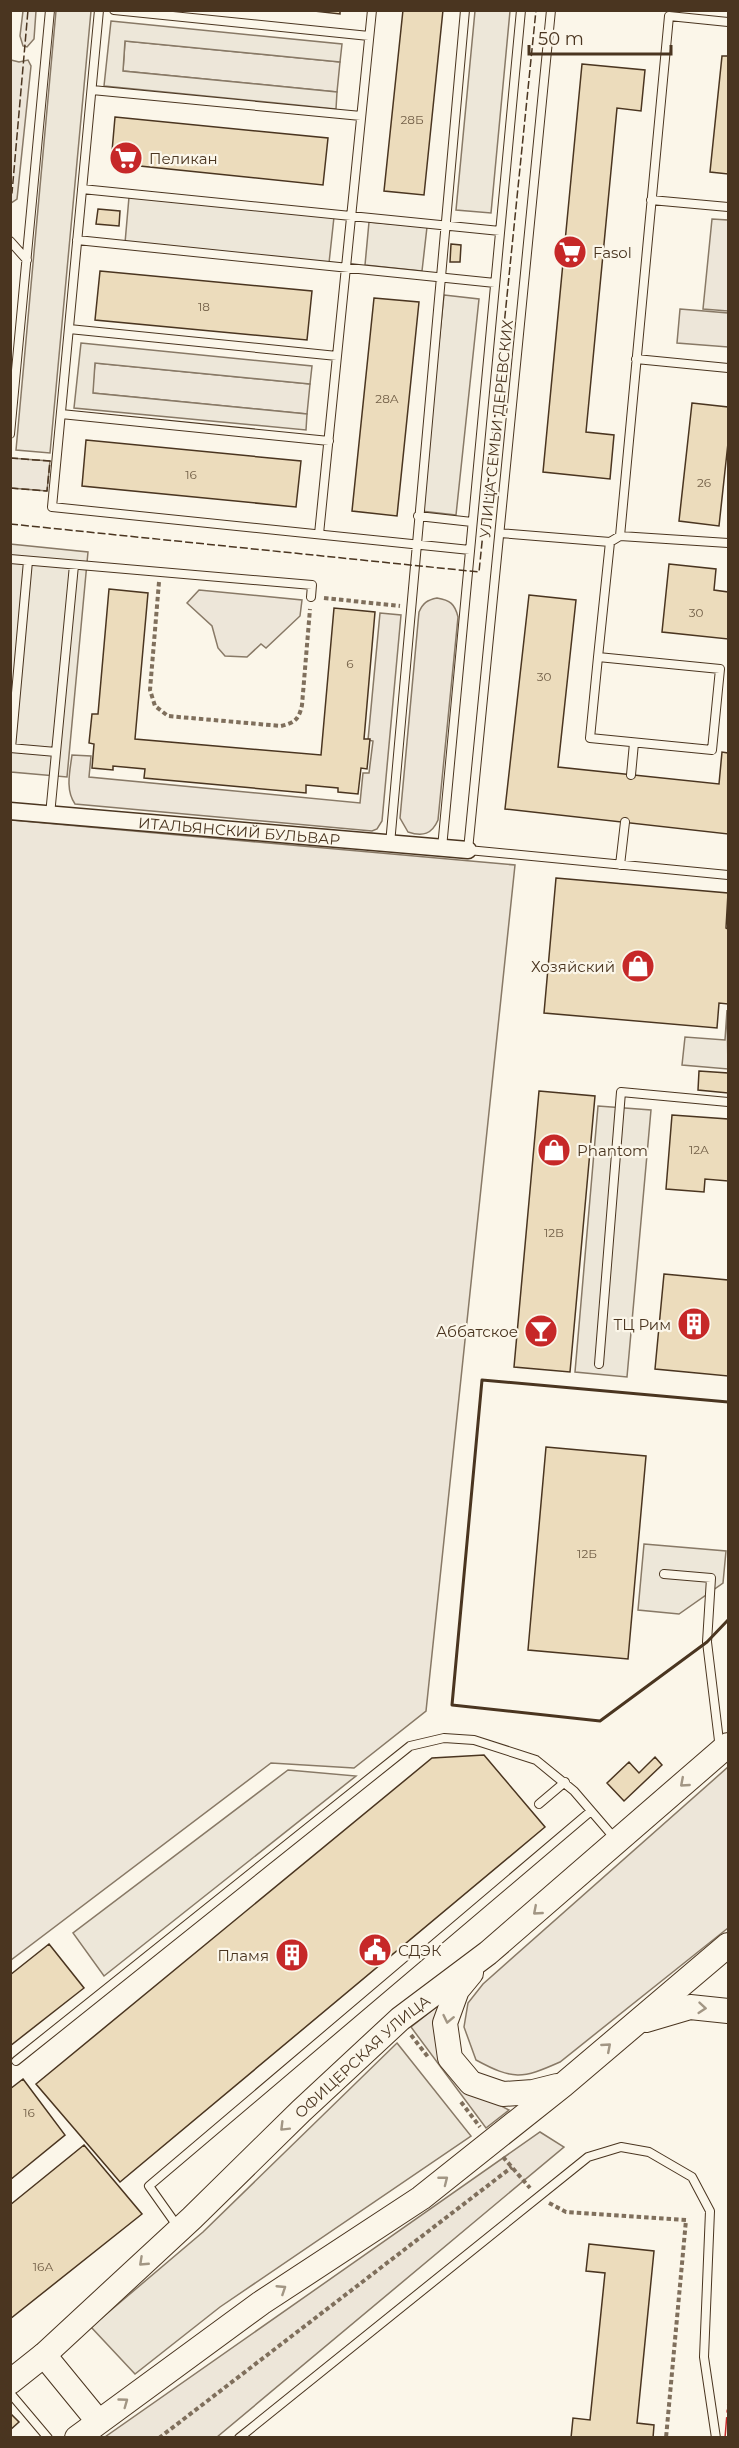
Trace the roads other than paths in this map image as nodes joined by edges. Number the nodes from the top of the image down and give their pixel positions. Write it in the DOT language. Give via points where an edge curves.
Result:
graph roads {
  1 [pos="50,10"];
  2 [pos="99,10"];
  3 [pos="114,10"];
  4 [pos="372,10"];
  5 [pos="465,10"];
  6 [pos="521,10"];
  7 [pos="551,10"];
  8 [pos="668,13"];
  9 [pos="729,22"];
  10 [pos="369,36"];
  11 [pos="92,90"];
  12 [pos="361,116"];
  13 [pos="82,189"];
  14 [pos="651,200"];
  15 [pos="729,207"];
  16 [pos="351,216"];
  17 [pos="445,225"];
  18 [pos="500,231"];
  19 [pos="77,240"];
  20 [pos="10,241"];
  21 [pos="27,260"];
  22 [pos="346,268"];
  23 [pos="440,277"];
  24 [pos="495,283"];
  25 [pos="69,329"];
  26 [pos="337,356"];
  27 [pos="636,359"];
  28 [pos="729,368"];
  29 [pos="61,414"];
  30 [pos="10,434"];
  31 [pos="329,441"];
  32 [pos="418,516"];
  33 [pos="472,522"];
  34 [pos="500,533"];
  35 [pos="319,534"];
  36 [pos="620,536"];
  37 [pos="610,542"];
  38 [pos="729,543"];
  39 [pos="416,544"];
  40 [pos="470,550"];
  41 [pos="10,559"];
  42 [pos="28,561"];
  43 [pos="74,565"];
  44 [pos="311,597"];
  45 [pos="598,657"];
  46 [pos="634,742"];
  47 [pos="11,748"];
  48 [pos="56,752"];
  49 [pos="632,775"];
  50 [pos="10,811"];
  51 [pos="50,815"];
  52 [pos="625,822"];
  53 [pos="390,844"];
  54 [pos="442,848"];
  55 [pos="468,850"];
  56 [pos="620,865"];
  57 [pos="729,875"];
  58 [pos="729,1102"];
  59 [pos="599,1364"];
  60 [pos="664,1574"];
  61 [pos="724,1748"];
  62 [pos="565,1782"];
  63 [pos="539,1804"];
  64 [pos="591,1811"];
  65 [pos="617,1841"];
  66 [pos="729,1945"];
  67 [pos="488,1953"];
  68 [pos="729,2011"];
  69 [pos="635,2023"];
  70 [pos="16,2061"];
  71 [pos="563,2085"];
  72 [pos="179,2229"];
  73 [pos="44,2355"];
  74 [pos="10,2382"];
  75 [pos="10,2393"];
  76 [pos="98,2421"];
  77 [pos="48,2438"];
  78 [pos="77,2438"];
  79 [pos="238,2438"];
  80 [pos="716,2438"];
  1 -- 21 [label="lane"];
  2 -- 11 [label="lane"];
  3 -- 10 [label="lane"];
  4 -- 10 [label="lane"];
  5 -- 17 [label="lane"];
  6 -- 18 [label="lane"];
  7 -- 34 [label="lane, УЛИЦА СЕМЬИ ДЕРЕВСКИХ"];
  8 -- 9 [label="lane"];
  8 -- 14 [label="lane"];
  10 -- 12 [label="lane"];
  11 -- 12 [label="lane"];
  11 -- 13 [label="lane"];
  12 -- 16 [label="lane"];
  13 -- 16 [label="lane"];
  13 -- 19 [label="lane"];
  14 -- 15 [label="lane"];
  14 -- 27 [label="lane"];
  16 -- 17 [label="lane"];
  16 -- 22 [label="lane"];
  17 -- 18 [label="lane"];
  17 -- 23 [label="lane"];
  18 -- 24 [label="lane"];
  19 -- 22 [label="lane"];
  19 -- 25 [label="lane"];
  20 -- 21 [label="lane"];
  21 -- 30 [label="lane"];
  22 -- 23 [label="lane"];
  22 -- 26 [label="lane"];
  23 -- 24 [label="lane"];
  23 -- 32 [label="lane"];
  24 -- 33 [label="lane"];
  25 -- 26 [label="lane"];
  25 -- 29 [label="lane"];
  26 -- 31 [label="lane"];
  27 -- 28 [label="lane"];
  27 -- 36 [label="lane"];
  29 -- 31 [label="lane"];
  29 -- 35 [label="lane" via="52,507"];
  31 -- 35 [label="lane"];
  32 -- 33 [label="lane"];
  32 -- 39 [label="lane"];
  33 -- 40 [label="lane"];
  34 -- 37 [label="lane"];
  34 -- 55 [label="lane, УЛИЦА СЕМЬИ ДЕРЕВСКИХ"];
  35 -- 39 [label="lane"];
  36 -- 37 [label="lane"];
  36 -- 38 [label="lane"];
  37 -- 45 [label="lane"];
  39 -- 40 [label="lane"];
  39 -- 53 [label="lane"];
  40 -- 54 [label="lane"];
  41 -- 42 [label="lane"];
  42 -- 43 [label="lane"];
  42 -- 47 [label="lane"];
  43 -- 44 [label="lane" via="312,585"];
  43 -- 48 [label="lane"];
  45 -- 46 [label="lane" via="590,738"];
  45 -- 46 [label="lane" via="720,669 712,750"];
  46 -- 49 [label="lane"];
  47 -- 48 [label="lane"];
  48 -- 51 [label="lane"];
  50 -- 51 [label="street, ИТАЛЬЯНСКИЙ БУЛЬВАР"];
  51 -- 53 [label="street, ИТАЛЬЯНСКИЙ БУЛЬВАР"];
  52 -- 56 [label="lane"];
  53 -- 54 [label="street, ИТАЛЬЯНСКИЙ БУЛЬВАР"];
  54 -- 55 [label="street, ИТАЛЬЯНСКИЙ БУЛЬВАР"];
  55 -- 56 [label="lane"];
  56 -- 57 [label="lane"];
  58 -- 59 [label="lane" via="621,1092"];
  60 -- 61 [label="lane" via="711,1578 707,1642"];
  61 -- 65 [label="main road, ОФИЦЕРСКАЯ УЛИЦА, one-way"];
  62 -- 63 [label="lane"];
  62 -- 64 [label="lane"];
  62 -- 70 [label="lane" via="536,1760 474,1740 444,1738 410,1746"];
  64 -- 65 [label="lane"];
  64 -- 72 [label="lane" via="149,2186"];
  65 -- 67 [label="main road, ОФИЦЕРСКАЯ УЛИЦА, one-way"];
  66 -- 69 [label="main road"];
  67 -- 71 [label="main road, one-way" via="457,1990 448,2012 445,2023 450,2058 471,2083 503,2094"];
  67 -- 72 [label="main road, ОФИЦЕРСКАЯ УЛИЦА, one-way" via="400,2019"];
  69 -- 68 [label="main road, one-way" via="690,2007"];
  71 -- 69 [label="main road, one-way"];
  76 -- 71 [label="main road, one-way" via="261,2303 421,2198"];
  72 -- 73 [label="main road, ОФИЦЕРСКАЯ УЛИЦА, one-way"];
  73 -- 74 [label="main road, ОФИЦЕРСКАЯ УЛИЦА"];
  73 -- 76 [label="main road"];
  75 -- 77 [label="lane"];
  76 -- 78 [label="main road"];
  79 -- 80 [label="lane" via="588,2157 621,2147 649,2152 692,2176 710,2211 704,2358"];
}
